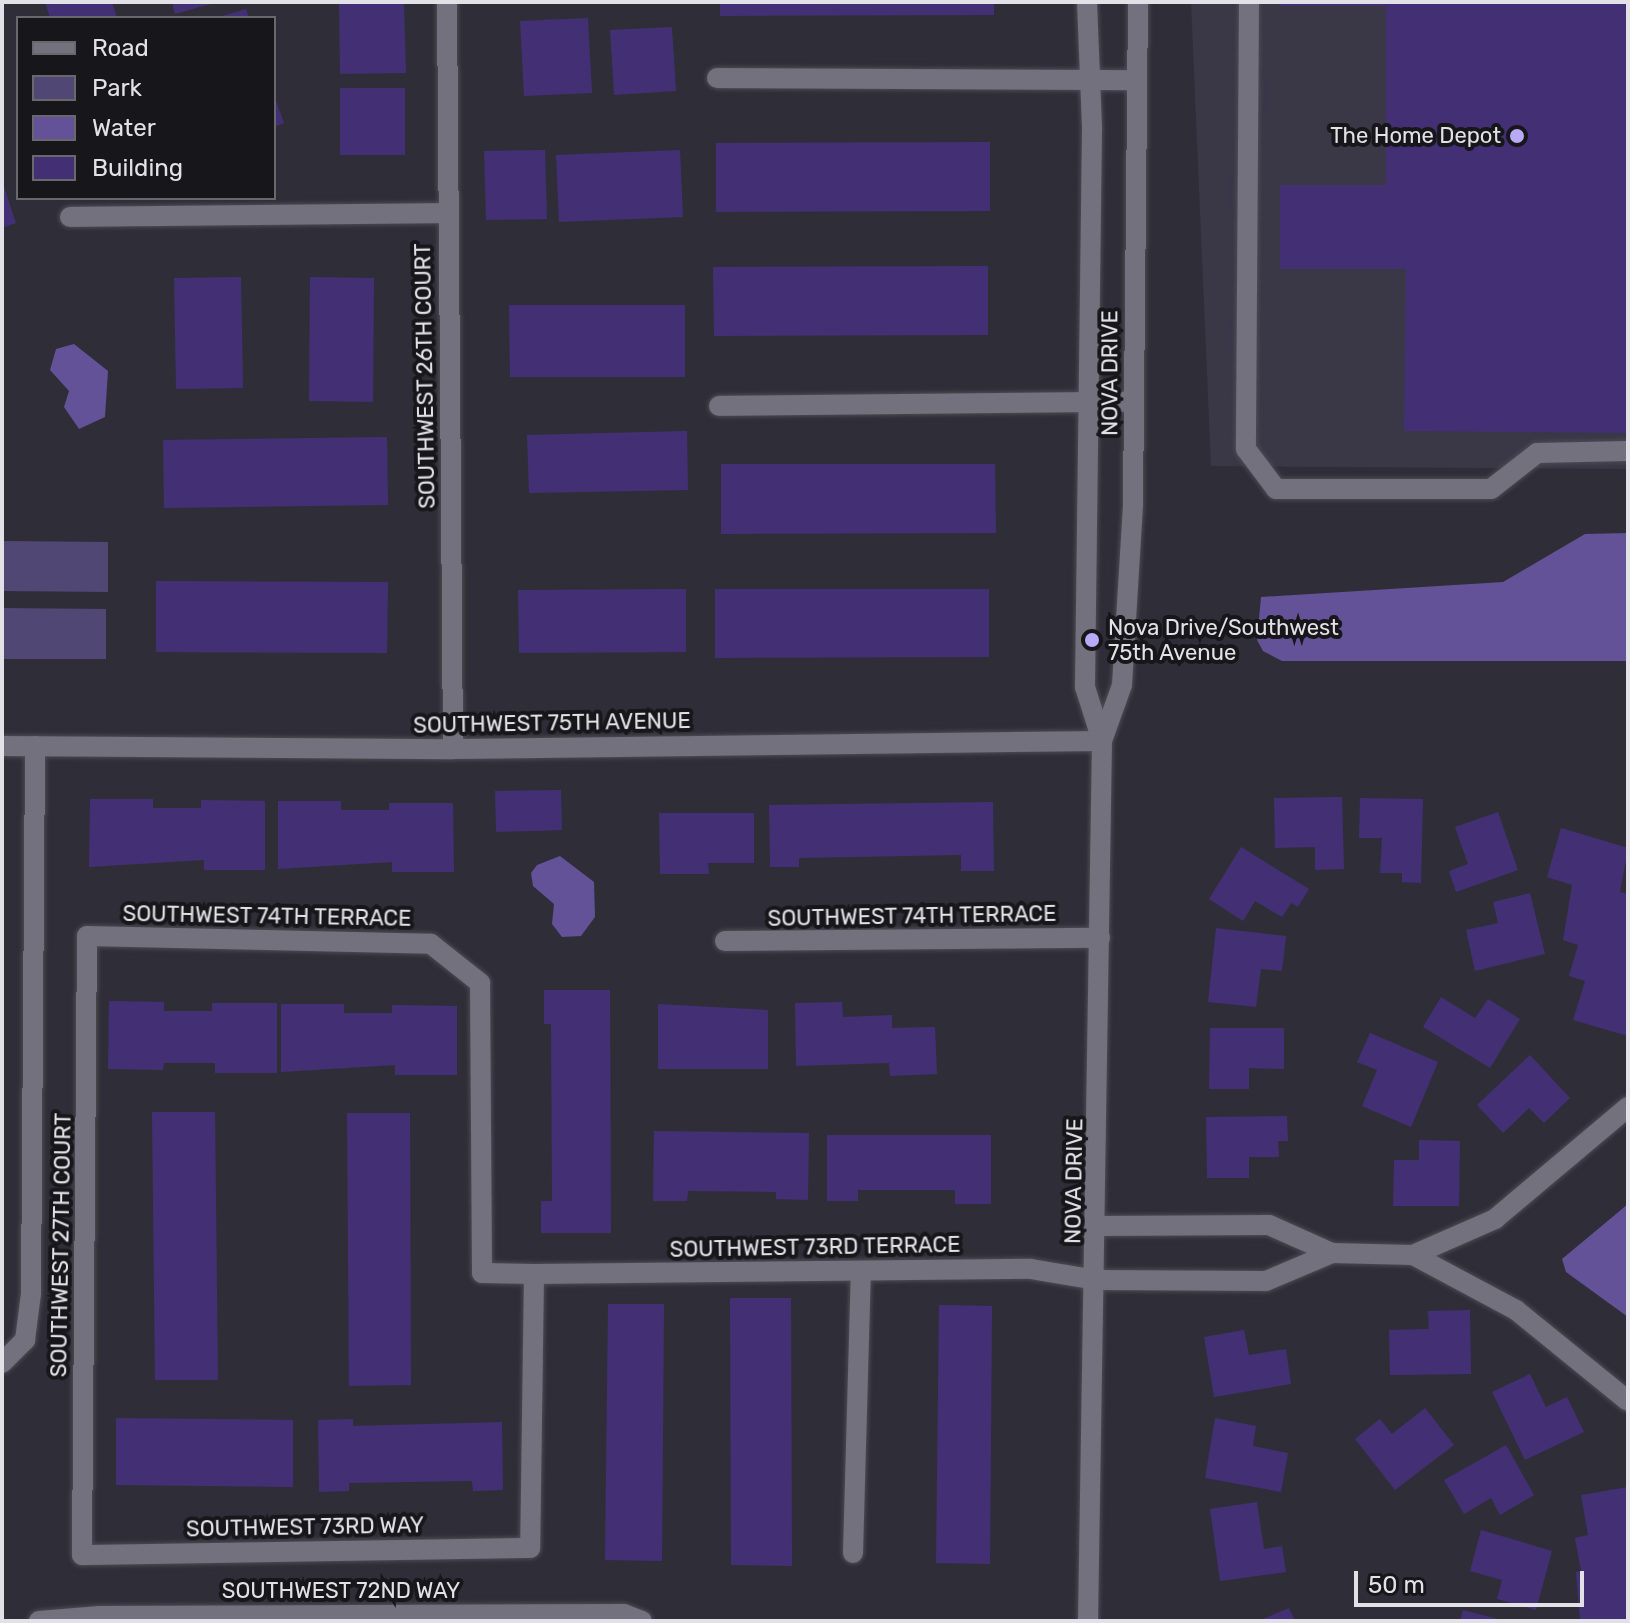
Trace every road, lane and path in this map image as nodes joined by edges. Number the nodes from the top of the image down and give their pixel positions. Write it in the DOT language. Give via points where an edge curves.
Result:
graph roads {
  1 [pos="447,2"];
  2 [pos="1087,2"];
  3 [pos="1146,2"];
  4 [pos="1249,2"];
  5 [pos="1138,12"];
  6 [pos="717,78"];
  7 [pos="1136,80"];
  8 [pos="1090,82"];
  9 [pos="446,213"];
  10 [pos="70,217"];
  11 [pos="1134,402"];
  12 [pos="1088,403"];
  13 [pos="719,406"];
  14 [pos="1628,451"];
  15 [pos="1102,741"];
  16 [pos="2,746"];
  17 [pos="35,746"];
  18 [pos="453,749"];
  19 [pos="87,936"];
  20 [pos="1100,938"];
  21 [pos="725,941"];
  22 [pos="1628,1107"];
  23 [pos="1098,1226"];
  24 [pos="1332,1253"];
  25 [pos="1413,1255"];
  26 [pos="861,1271"];
  27 [pos="534,1274"];
  28 [pos="1097,1280"];
  29 [pos="2,1363"];
  30 [pos="1628,1401"];
  31 [pos="853,1553"];
  32 [pos="82,1555"];
  33 [pos="39,1621"];
  34 [pos="642,1621"];
  35 [pos="1088,1621"];
  1 -- 9 [label="street, SOUTHWEST 26TH COURT"];
  2 -- 8 [label="street, NOVA DRIVE"];
  3 -- 5 [label="street"];
  4 -- 14 [label="street" via="1246,449 1276,489 1491,489 1537,453"];
  5 -- 7 [label="street, NOVA DRIVE"];
  6 -- 8 [label="street"];
  7 -- 8 [label="street"];
  7 -- 11 [label="street, NOVA DRIVE"];
  8 -- 12 [label="street, NOVA DRIVE"];
  9 -- 10 [label="street"];
  9 -- 18 [label="street, SOUTHWEST 26TH COURT"];
  11 -- 12 [label="street"];
  11 -- 15 [label="street, NOVA DRIVE" via="1122,685"];
  12 -- 13 [label="street"];
  12 -- 15 [label="street, NOVA DRIVE" via="1085,687"];
  15 -- 18 [label="street, SOUTHWEST 75TH AVENUE"];
  15 -- 20 [label="street, NOVA DRIVE"];
  16 -- 17 [label="street, SOUTHWEST 75TH AVENUE"];
  17 -- 18 [label="street, SOUTHWEST 75TH AVENUE"];
  17 -- 29 [label="street" via="31,1294 25,1340"];
  19 -- 27 [label="street, SOUTHWEST 74TH TERRACE" via="431,944 480,983 482,1273"];
  19 -- 32 [label="street, SOUTHWEST 27TH COURT"];
  20 -- 21 [label="street, SOUTHWEST 74TH TERRACE"];
  20 -- 23 [label="street, NOVA DRIVE"];
  22 -- 25 [label="street" via="1495,1219"];
  23 -- 24 [label="street" via="1269,1225"];
  23 -- 28 [label="street, NOVA DRIVE"];
  24 -- 25 [label="street"];
  24 -- 28 [label="street, SOUTHWEST 73RD TERRACE" via="1266,1281"];
  25 -- 30 [label="street" via="1516,1310"];
  26 -- 27 [label="street, SOUTHWEST 73RD TERRACE"];
  26 -- 28 [label="street, SOUTHWEST 73RD TERRACE" via="1031,1269"];
  26 -- 31 [label="street"];
  27 -- 32 [label="street, SOUTHWEST 73RD WAY" via="530,1548"];
  28 -- 35 [label="street, NOVA DRIVE"];
  33 -- 34 [label="street, SOUTHWEST 72ND WAY" via="100,1616 624,1614"];
}
